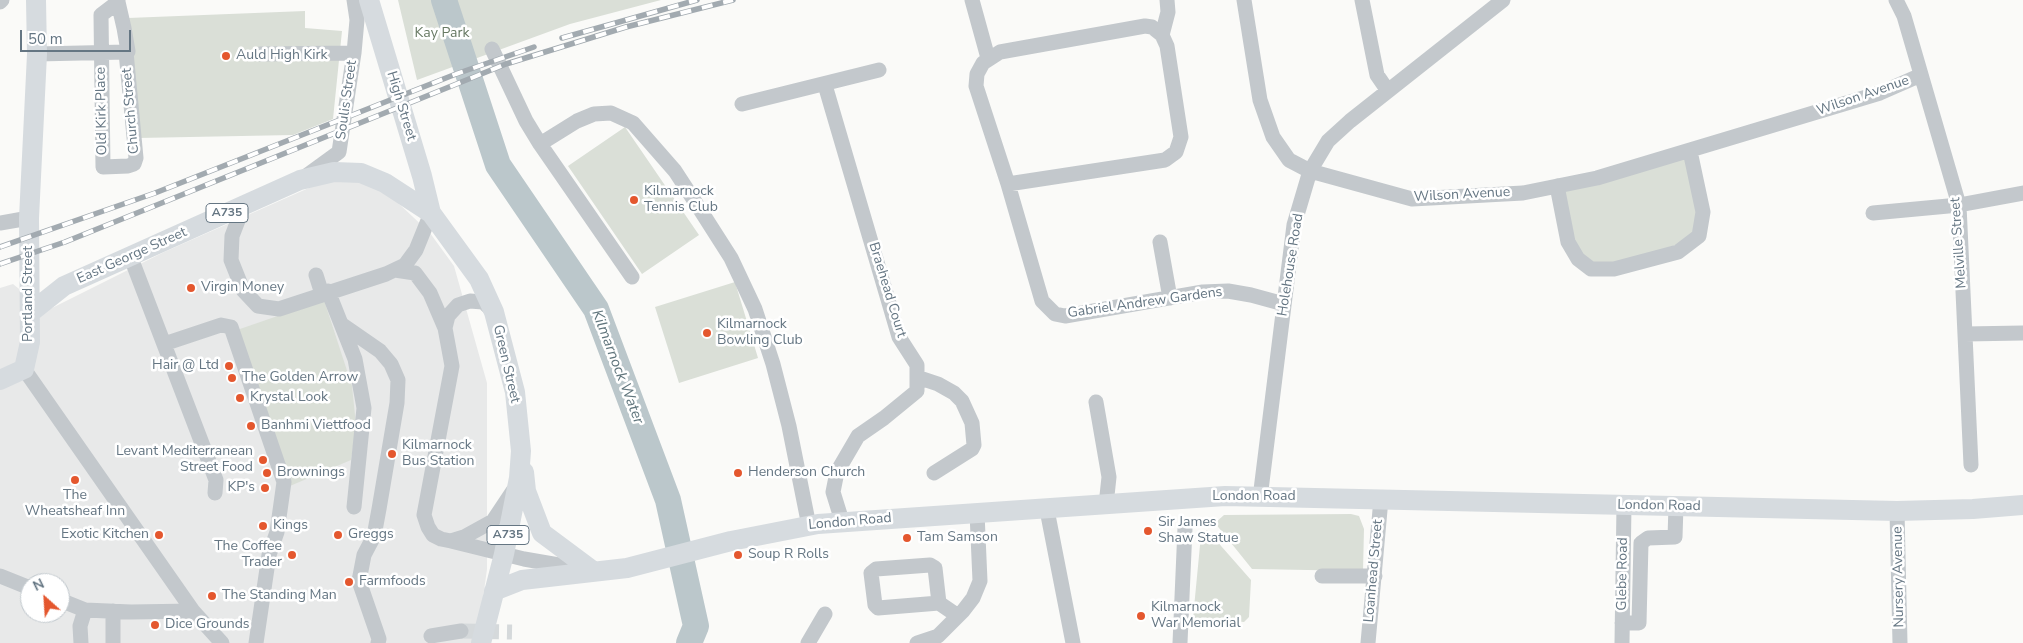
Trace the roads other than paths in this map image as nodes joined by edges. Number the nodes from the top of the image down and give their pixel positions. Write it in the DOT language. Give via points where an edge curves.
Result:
graph roads {
  1 [pos="36,0"];
  2 [pos="354,0"];
  3 [pos="368,0"];
  4 [pos="972,0"];
  5 [pos="1167,0"];
  6 [pos="1244,0"];
  7 [pos="1362,0"];
  8 [pos="1503,0"];
  9 [pos="1896,0"];
  10 [pos="118,1"];
  11 [pos="1162,35"];
  12 [pos="492,49"];
  13 [pos="101,52"];
  14 [pos="126,52"];
  15 [pos="354,53"];
  16 [pos="37,54"];
  17 [pos="260,54"];
  18 [pos="988,58"];
  19 [pos="879,70"];
  20 [pos="1921,76"];
  21 [pos="825,85"];
  22 [pos="1388,91"];
  23 [pos="742,104"];
  24 [pos="540,144"];
  25 [pos="1690,151"];
  26 [pos="134,164"];
  27 [pos="1310,171"];
  28 [pos="300,180"];
  29 [pos="1008,184"];
  30 [pos="1557,186"];
  31 [pos="2023,193"];
  32 [pos="1959,204"];
  33 [pos="244,205"];
  34 [pos="1873,212"];
  35 [pos="431,214"];
  36 [pos="29,218"];
  37 [pos="0,223"];
  38 [pos="1160,242"];
  39 [pos="131,258"];
  40 [pos="395,270"];
  41 [pos="316,275"];
  42 [pos="632,277"];
  43 [pos="325,292"];
  44 [pos="1170,298"];
  45 [pos="1284,304"];
  46 [pos="494,312"];
  47 [pos="30,313"];
  48 [pos="341,324"];
  49 [pos="445,328"];
  50 [pos="2023,333"];
  51 [pos="1965,334"];
  52 [pos="164,344"];
  53 [pos="24,370"];
  54 [pos="917,377"];
  55 [pos="0,380"];
  56 [pos="1096,402"];
  57 [pos="521,451"];
  58 [pos="1970,465"];
  59 [pos="934,473"];
  60 [pos="519,478"];
  61 [pos="215,493"];
  62 [pos="1260,498"];
  63 [pos="1381,499"];
  64 [pos="1106,505"];
  65 [pos="1624,505"];
  66 [pos="2023,505"];
  67 [pos="1676,506"];
  68 [pos="354,507"];
  69 [pos="1047,510"];
  70 [pos="1897,511"];
  71 [pos="977,513"];
  72 [pos="842,520"];
  73 [pos="809,526"];
  74 [pos="1185,528"];
  75 [pos="451,541"];
  76 [pos="504,554"];
  77 [pos="593,571"];
  78 [pos="0,576"];
  79 [pos="1322,576"];
  80 [pos="1375,576"];
  81 [pos="20,584"];
  82 [pos="494,591"];
  83 [pos="70,604"];
  84 [pos="939,604"];
  85 [pos="84,610"];
  86 [pos="193,610"];
  87 [pos="113,611"];
  88 [pos="825,614"];
  89 [pos="958,616"];
  90 [pos="1622,623"];
  91 [pos="461,631"];
  92 [pos="432,636"];
  93 [pos="81,643"];
  94 [pos="113,643"];
  95 [pos="222,643"];
  96 [pos="256,643"];
  97 [pos="378,643"];
  98 [pos="480,643"];
  99 [pos="808,643"];
  100 [pos="917,643"];
  101 [pos="1074,643"];
  102 [pos="1180,643"];
  103 [pos="1368,643"];
  104 [pos="1622,643"];
  105 [pos="1900,643"];
  1 -- 16 [label="main road, Portland Street"];
  2 -- 15 [label="street, Soulis Street" via="357,20"];
  3 -- 35 [label="main road, High Street / A735"];
  4 -- 18 [label="street"];
  5 -- 11 [label="street" via="1168,12"];
  6 -- 27 [label="street, Wilson Avenue" via="1260,100 1273,137 1290,160"];
  7 -- 22 [label="street" via="1377,75"];
  8 -- 22 [label="street, Holehouse Road"];
  9 -- 20 [label="street, Melville Street" via="1904,16"];
  10 -- 13 [label="street, Old Kirk Place" via="101,15"];
  10 -- 14 [label="street, Church Street"];
  11 -- 18 [label="street" via="1145,26 1000,52"];
  11 -- 29 [label="street" via="1167,46 1181,137 1172,157"];
  12 -- 24 [label="street" via="522,114"];
  13 -- 14 [label="street"];
  13 -- 16 [label="street, Old Kirk Place"];
  13 -- 26 [label="street, Old Kirk Place" via="103,167"];
  14 -- 26 [label="street, Church Street"];
  15 -- 17 [label="street"];
  15 -- 28 [label="street, Soulis Street" via="339,152"];
  16 -- 36 [label="main road, Portland Street"];
  18 -- 29 [label="street, Gabriel Andrew Gardens" via="980,68 976,86"];
  19 -- 21 [label="street"];
  20 -- 25 [label="street, Wilson Avenue" via="1880,93"];
  20 -- 32 [label="street, Melville Street"];
  21 -- 23 [label="street"];
  21 -- 54 [label="street, Braehead Court" via="899,337 916,365"];
  22 -- 27 [label="street, Holehouse Road" via="1328,141"];
  24 -- 42 [label="street"];
  24 -- 73 [label="street" via="576,121 594,114 611,113 633,123 675,172 731,258 755,309 787,417"];
  25 -- 30 [label="street, Wilson Avenue"];
  25 -- 30 [label="street" via="1703,212 1699,236 1678,252 1614,269 1592,269 1578,259 1568,242"];
  27 -- 30 [label="street, Wilson Avenue" via="1412,200 1523,192"];
  27 -- 45 [label="street, Holehouse Road" via="1294,225"];
  28 -- 33 [label="main road, East George Street / A735"];
  28 -- 35 [label="main road, East George Street / A735" via="334,172 361,173 385,183"];
  29 -- 44 [label="street, Gabriel Andrew Gardens" via="1042,301 1055,314 1065,316"];
  31 -- 32 [label="street"];
  32 -- 34 [label="street"];
  32 -- 51 [label="street, Melville Street"];
  33 -- 39 [label="main road, East George Street / A735"];
  33 -- 43 [label="street" via="232,236 231,260 243,290 258,306 278,309"];
  35 -- 40 [label="street" via="416,250 405,265"];
  35 -- 46 [label="main road, Green Street / A735" via="479,279"];
  36 -- 37 [label="street"];
  36 -- 47 [label="main road, Portland Street"];
  38 -- 44 [label="street"];
  39 -- 47 [label="main road, East George Street / A735" via="64,286"];
  39 -- 52 [label="street"];
  40 -- 43 [label="street"];
  40 -- 49 [label="street" via="415,273 430,293"];
  41 -- 43 [label="street"];
  43 -- 48 [label="street"];
  44 -- 45 [label="street, Gabriel Andrew Gardens" via="1228,291"];
  45 -- 62 [label="street, Holehouse Road"];
  46 -- 49 [label="street" via="483,302 470,301 458,305 448,316"];
  46 -- 57 [label="main road, Green Street / A735" via="515,392"];
  47 -- 53 [label="main road, Portland Street" via="30,342"];
  48 -- 68 [label="street" via="355,359 364,408"];
  48 -- 97 [label="street" via="380,351 398,380 374,536 364,555 360,582"];
  49 -- 75 [label="street" via="452,366 424,515 433,535"];
  50 -- 51 [label="street"];
  51 -- 58 [label="street, Melville Street"];
  52 -- 61 [label="street" via="216,480"];
  52 -- 96 [label="street" via="221,325 231,327 284,482"];
  53 -- 55 [label="main road"];
  53 -- 86 [label="street"];
  54 -- 59 [label="street" via="954,393 962,401 972,423 972,449"];
  54 -- 72 [label="street" via="917,391 858,436 837,472 833,492"];
  56 -- 64 [label="street" via="1109,478"];
  57 -- 60 [label="main road, Green Street / A735"];
  57 -- 77 [label="main road" via="526,490 542,533"];
  60 -- 75 [label="street" via="493,521"];
  60 -- 76 [label="main road, Green Street / A735"];
  62 -- 63 [label="main road, London Road"];
  62 -- 64 [label="main road, London Road" via="1224,496"];
  63 -- 65 [label="main road, London Road"];
  63 -- 80 [label="street, Loanhead Street"];
  64 -- 69 [label="main road, London Road"];
  65 -- 67 [label="main road, London Road"];
  65 -- 90 [label="street, Glebe Road"];
  66 -- 70 [label="main road, London Road"];
  67 -- 70 [label="main road, London Road"];
  67 -- 90 [label="street" via="1675,537 1648,538 1641,543 1639,623"];
  69 -- 71 [label="main road, London Road"];
  69 -- 101 [label="street"];
  70 -- 105 [label="street, Nursery Avenue"];
  71 -- 72 [label="main road, London Road"];
  71 -- 89 [label="street" via="980,581 973,598"];
  72 -- 73 [label="main road, London Road"];
  73 -- 77 [label="main road, London Road" via="731,541 626,568"];
  74 -- 102 [label="street"];
  75 -- 76 [label="street"];
  76 -- 77 [label="street"];
  76 -- 82 [label="main road, Green Street / A735"];
  77 -- 82 [label="main road, London Road" via="522,580"];
  78 -- 81 [label="street"];
  79 -- 80 [label="street"];
  80 -- 103 [label="street, Loanhead Street"];
  82 -- 98 [label="main road, A735"];
  83 -- 85 [label="street"];
  84 -- 84 [label="street" via="878,608 874,605 871,573 876,569 930,565 935,568"];
  84 -- 89 [label="street"];
  85 -- 87 [label="street"];
  85 -- 93 [label="street" via="80,626"];
  86 -- 87 [label="street"];
  86 -- 95 [label="street"];
  87 -- 94 [label="street"];
  88 -- 99 [label="street"];
  89 -- 100 [label="street" via="938,636"];
  90 -- 104 [label="street, Glebe Road"];
  91 -- 92 [label="street"];
}
